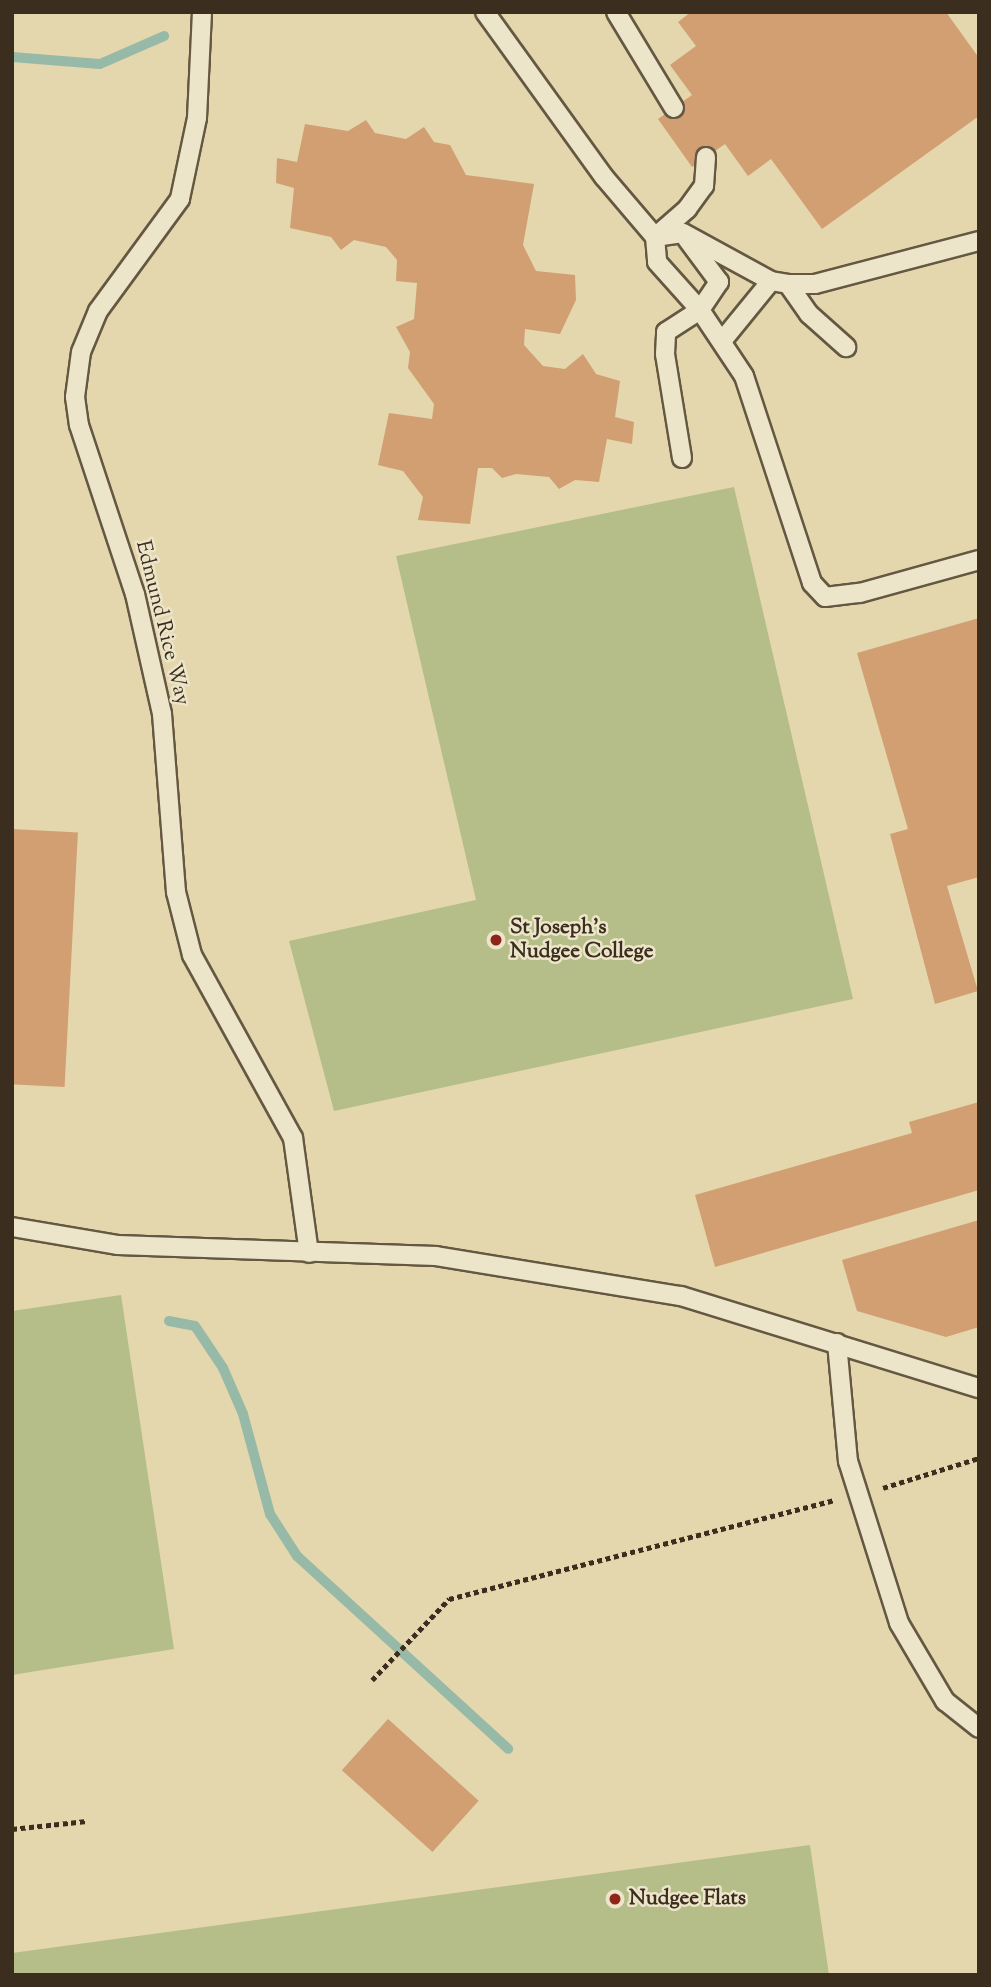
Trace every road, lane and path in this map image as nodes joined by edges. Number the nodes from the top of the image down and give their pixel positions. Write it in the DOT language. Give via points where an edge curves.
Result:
graph roads {
  1 [pos="202,12"];
  2 [pos="616,12"];
  3 [pos="494,15"];
  4 [pos="674,108"];
  5 [pos="706,157"];
  6 [pos="683,233"];
  7 [pos="655,237"];
  8 [pos="979,242"];
  9 [pos="780,283"];
  10 [pos="700,310"];
  11 [pos="722,341"];
  12 [pos="846,346"];
  13 [pos="682,457"];
  14 [pos="979,560"];
  15 [pos="12,1227"];
  16 [pos="309,1253"];
  17 [pos="837,1343"];
  18 [pos="979,1388"];
  19 [pos="979,1458"];
  20 [pos="859,1494"];
  21 [pos="372,1680"];
  22 [pos="979,1728"];
  23 [pos="87,1821"];
  24 [pos="12,1829"];
  1 -- 16 [label="lane, Edmund Rice Way" via="197,118 180,199 98,311 81,352 75,397 79,425 135,594 162,714 176,892 192,955 293,1138"];
  2 -- 4 [label="lane"];
  3 -- 7 [label="lane" via="604,177"];
  5 -- 7 [label="lane" via="704,186"];
  6 -- 7 [label="lane"];
  6 -- 9 [label="lane"];
  6 -- 10 [label="lane" via="719,282"];
  7 -- 10 [label="lane" via="657,262"];
  8 -- 9 [label="lane" via="815,284"];
  9 -- 11 [label="lane"];
  9 -- 12 [label="lane"];
  10 -- 11 [label="lane"];
  10 -- 13 [label="lane" via="666,332 664,354"];
  11 -- 14 [label="lane" via="744,376 812,583 825,597 860,593"];
  15 -- 16 [label="lane" via="118,1245"];
  16 -- 17 [label="lane" via="436,1256 681,1296"];
  17 -- 18 [label="lane"];
  17 -- 20 [label="lane" via="848,1461"];
  19 -- 20 [label="path" via="923,1479"];
  20 -- 21 [label="path" via="449,1599"];
  20 -- 22 [label="lane" via="899,1623 945,1701"];
  23 -- 24 [label="path"];
}
